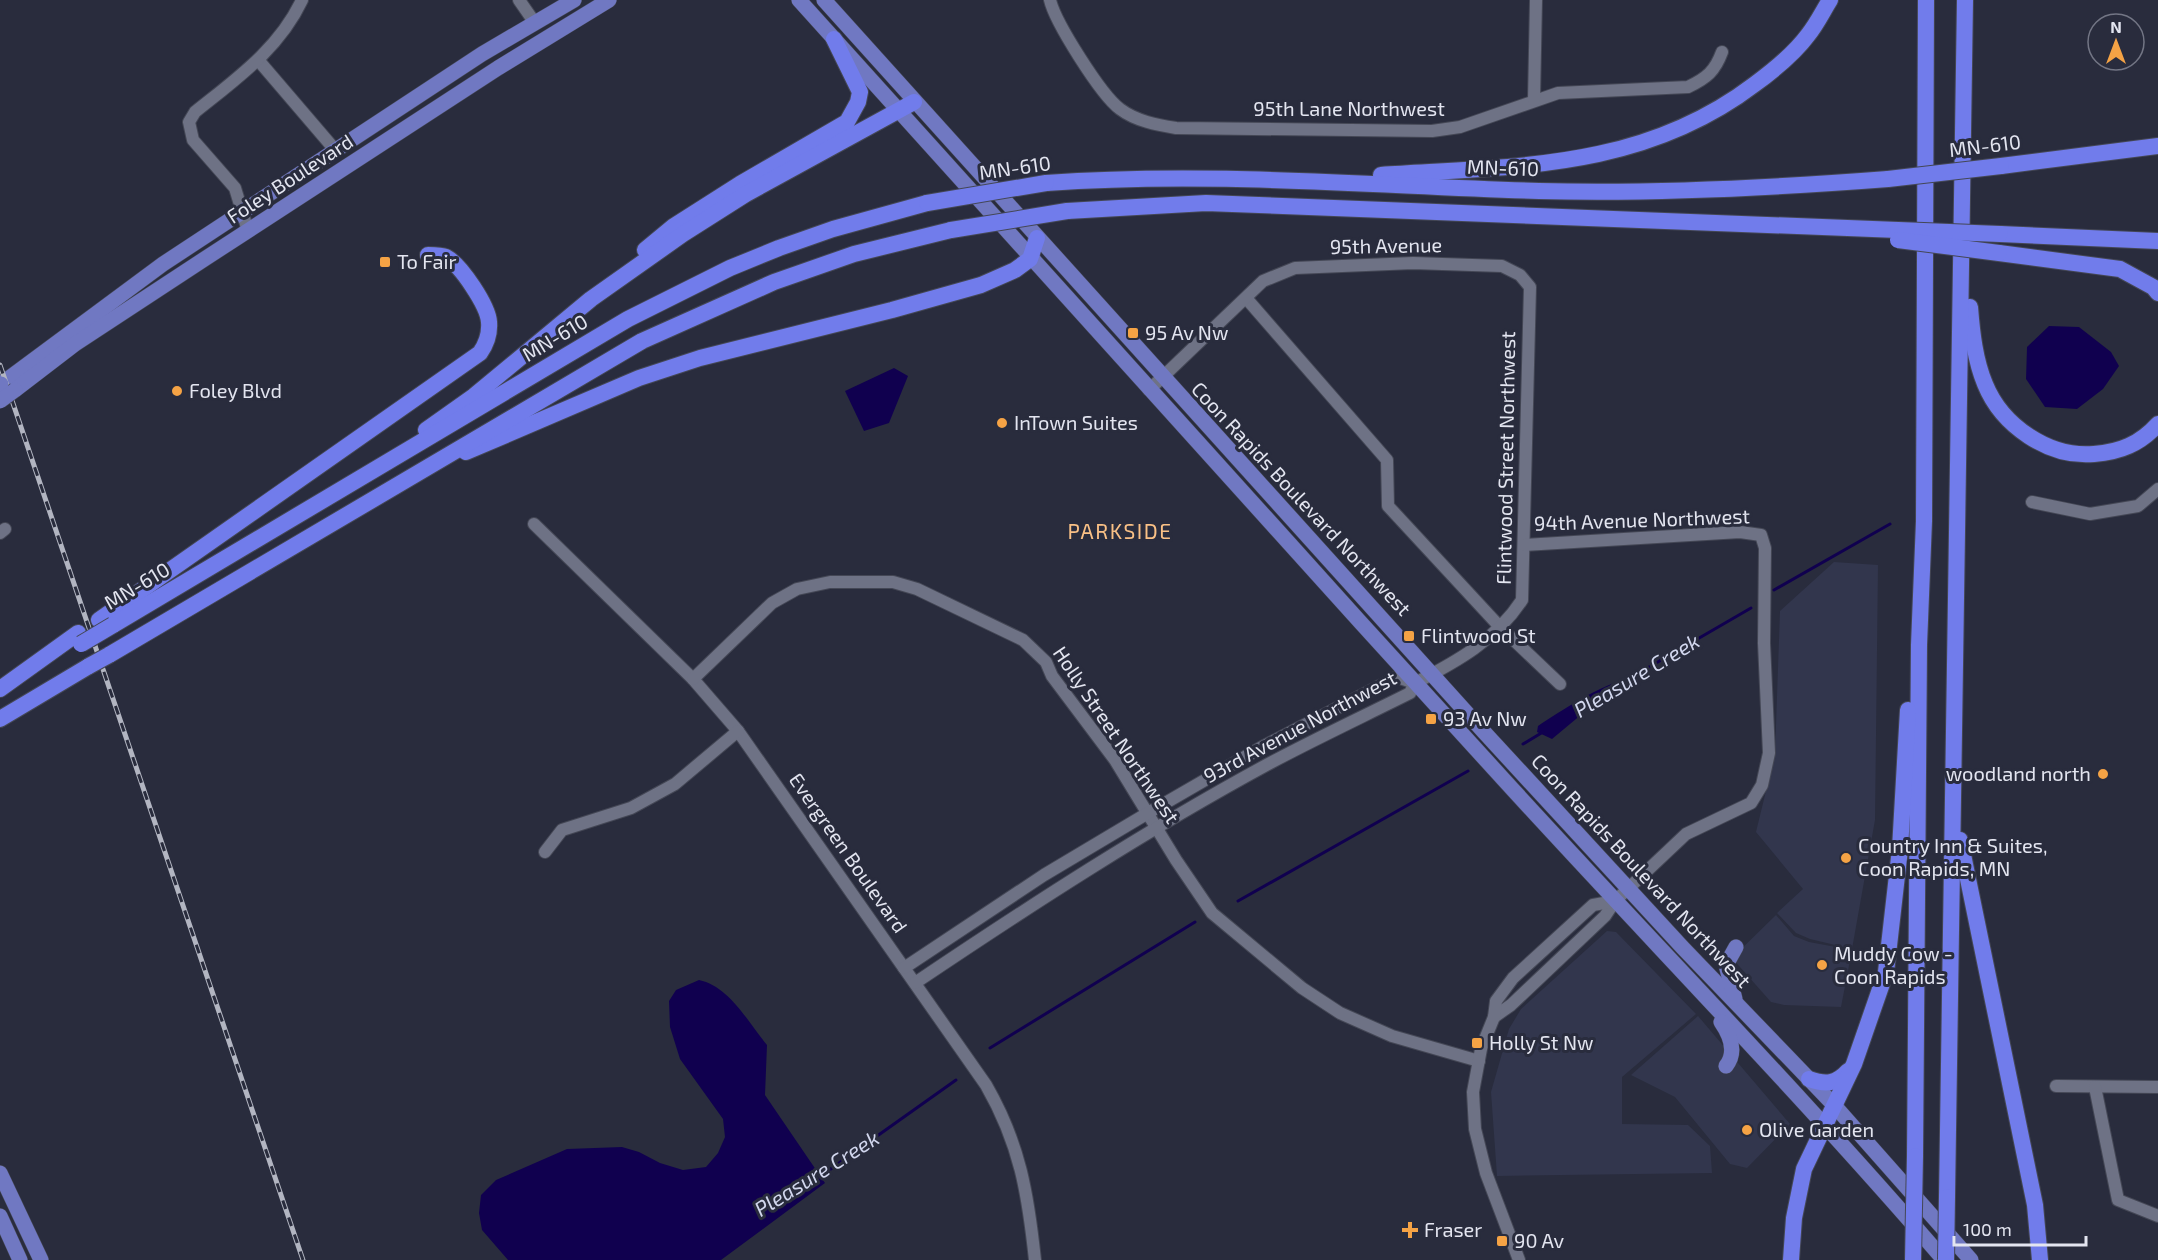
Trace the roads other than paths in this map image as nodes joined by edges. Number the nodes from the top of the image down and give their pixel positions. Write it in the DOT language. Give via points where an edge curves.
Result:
graph roads {
  1 [pos="302,0"];
  2 [pos="519,0"];
  3 [pos="574,0"];
  4 [pos="609,0"];
  5 [pos="800,0"];
  6 [pos="824,0"];
  7 [pos="1050,0"];
  8 [pos="1536,0"];
  9 [pos="1830,0"];
  10 [pos="1926,0"];
  11 [pos="1965,0"];
  12 [pos="535,23"];
  13 [pos="834,39"];
  14 [pos="1722,52"];
  15 [pos="259,61"];
  16 [pos="1534,100"];
  17 [pos="914,102"];
  18 [pos="898,111"];
  19 [pos="2158,146"];
  20 [pos="336,151"];
  21 [pos="1963,182"];
  22 [pos="1338,183"];
  23 [pos="244,212"];
  24 [pos="248,231"];
  25 [pos="1898,235"];
  26 [pos="1037,238"];
  27 [pos="2154,241"];
  28 [pos="428,255"];
  29 [pos="1030,259"];
  30 [pos="1530,286"];
  31 [pos="2158,293"];
  32 [pos="1246,298"];
  33 [pos="591,300"];
  34 [pos="71,340"];
  35 [pos="1162,378"];
  36 [pos="0,385"];
  37 [pos="1149,390"];
  38 [pos="0,401"];
  39 [pos="2158,424"];
  40 [pos="394,458"];
  41 [pos="407,477"];
  42 [pos="2158,489"];
  43 [pos="2032,502"];
  44 [pos="534,524"];
  45 [pos="1524,545"];
  46 [pos="106,623"];
  47 [pos="1500,627"];
  48 [pos="1919,645"];
  49 [pos="1432,674"];
  50 [pos="693,679"];
  51 [pos="1415,683"];
  52 [pos="1560,684"];
  53 [pos="0,690"];
  54 [pos="0,719"];
  55 [pos="738,731"];
  56 [pos="1954,810"];
  57 [pos="1148,813"];
  58 [pos="1157,828"];
  59 [pos="545,852"];
  60 [pos="1629,889"];
  61 [pos="1615,902"];
  62 [pos="1736,947"];
  63 [pos="904,968"];
  64 [pos="915,982"];
  65 [pos="1694,986"];
  66 [pos="1743,1011"];
  67 [pos="1494,1017"];
  68 [pos="1479,1061"];
  69 [pos="1854,1064"];
  70 [pos="1726,1066"];
  71 [pos="1809,1079"];
  72 [pos="2056,1086"];
  73 [pos="2158,1086"];
  74 [pos="2096,1087"];
  75 [pos="1833,1104"];
  76 [pos="1823,1124"];
  77 [pos="0,1173"];
  78 [pos="0,1216"];
  79 [pos="2156,1216"];
  80 [pos="1517,1259"];
  81 [pos="20,1260"];
  82 [pos="41,1260"];
  83 [pos="1035,1260"];
  84 [pos="1791,1260"];
  85 [pos="1913,1260"];
  86 [pos="1945,1260"];
  87 [pos="1971,1260"];
  88 [pos="2040,1260"];
  1 -- 15 [label="street"];
  2 -- 12 [label="street"];
  3 -- 12 [label="main road, Foley Boulevard"];
  4 -- 24 [label="main road, Foley Boulevard"];
  5 -- 13 [label="main road, Coon Rapids Boulevard Northwest"];
  6 -- 17 [label="main road, Coon Rapids Boulevard Northwest"];
  7 -- 16 [label="street, 95th Lane Northwest" via="1066,35 1119,109 1147,122 1176,128 1432,131 1460,127"];
  8 -- 16 [label="street"];
  9 -- 22 [label="highway" via="1808,35 1779,65 1741,95 1696,122 1651,142 1527,167 1376,175"];
  10 -- 48 [label="highway" via="1924,521"];
  11 -- 21 [label="highway"];
  12 -- 20 [label="main road, Foley Boulevard"];
  13 -- 18 [label="main road, Coon Rapids Boulevard Northwest"];
  13 -- 33 [label="highway" via="860,92 847,122 674,226"];
  14 -- 16 [label="street, 95th Lane Northwest" via="1715,70 1688,87 1575,90"];
  15 -- 20 [label="street"];
  15 -- 23 [label="street" via="195,112 189,122 193,140 235,188"];
  17 -- 18 [label="highway"];
  17 -- 26 [label="main road, Coon Rapids Boulevard Northwest"];
  18 -- 29 [label="main road, Coon Rapids Boulevard Northwest"];
  18 -- 33 [label="highway" via="746,194"];
  19 -- 22 [label="highway, MN-610, bridge" via="1888,179 1795,186 1621,192"];
  20 -- 23 [label="main road, Foley Boulevard"];
  21 -- 39 [label="highway" via="1976,357 1986,386 2008,418 2046,446 2086,454 2117,452 2146,438"];
  21 -- 56 [label="highway"];
  22 -- 40 [label="highway, MN-610, bridge" via="1176,177 1046,183 927,203 833,229 730,268 628,319"];
  23 -- 24 [label="street"];
  23 -- 34 [label="main road, Foley Boulevard" via="156,268"];
  24 -- 34 [label="main road, Foley Boulevard"];
  25 -- 27 [label="highway, bridge" via="2000,234"];
  25 -- 31 [label="highway, bridge" via="2120,269"];
  25 -- 41 [label="highway, bridge" via="1844,227 1206,203 1067,211 951,230 854,254 774,282 708,309 577,377"];
  26 -- 29 [label="highway"];
  26 -- 35 [label="main road, Coon Rapids Boulevard Northwest"];
  28 -- 46 [label="highway" via="451,260 488,314 489,336 480,353"];
  29 -- 37 [label="main road, Coon Rapids Boulevard Northwest"];
  29 -- 41 [label="highway" via="981,285 700,358 639,378"];
  30 -- 32 [label="street, 95th Avenue" via="1520,274 1502,266 1401,263 1296,268 1263,281"];
  30 -- 45 [label="street, Flintwood Street Northwest"];
  32 -- 35 [label="street"];
  32 -- 47 [label="street" via="1387,460 1388,506"];
  33 -- 40 [label="highway"];
  34 -- 36 [label="main road, Foley Boulevard"];
  34 -- 38 [label="main road, Foley Boulevard, bridge"];
  35 -- 37 [label="street"];
  35 -- 49 [label="main road, Coon Rapids Boulevard Northwest"];
  37 -- 51 [label="main road, Coon Rapids Boulevard Northwest"];
  40 -- 46 [label="highway, MN-610"];
  41 -- 54 [label="highway, bridge"];
  42 -- 43 [label="street" via="2138,506 2090,514"];
  44 -- 50 [label="street, Evergreen Boulevard"];
  45 -- 47 [label="street, Flintwood Street Northwest" via="1522,600"];
  45 -- 60 [label="street, 94th Avenue Northwest" via="1740,532 1761,535 1765,548 1769,753 1762,785 1751,803 1686,834"];
  46 -- 53 [label="highway, MN-610, bridge"];
  47 -- 49 [label="street, Flintwood Street Northwest" via="1466,656"];
  47 -- 52 [label="street"];
  48 -- 69 [label="highway" via="1910,677 1900,849 1886,972"];
  48 -- 85 [label="highway, bridge"];
  49 -- 51 [label="street, Flintwood Street Northwest"];
  49 -- 60 [label="main road, Coon Rapids Boulevard Northwest"];
  50 -- 55 [label="street, Evergreen Boulevard"];
  50 -- 57 [label="street, Holly Street Northwest" via="764,610 796,589 830,582 903,584 1015,636 1038,654 1110,752"];
  51 -- 57 [label="street, 93rd Avenue Northwest" via="1397,677 1262,747"];
  51 -- 58 [label="street, 93rd Avenue Northwest" via="1410,693 1271,763"];
  51 -- 61 [label="main road, Coon Rapids Boulevard Northwest"];
  55 -- 59 [label="street" via="675,784 631,808 562,830"];
  55 -- 63 [label="street, Evergreen Boulevard"];
  56 -- 86 [label="highway, bridge"];
  56 -- 88 [label="highway" via="2035,1205"];
  57 -- 58 [label="street, Holly Street Northwest"];
  57 -- 63 [label="street, 93rd Avenue Northwest" via="1044,875"];
  58 -- 64 [label="street, 93rd Avenue Northwest" via="1023,909"];
  58 -- 68 [label="street, Holly Street Northwest" via="1212,913 1302,988 1340,1013 1392,1036"];
  60 -- 61 [label="street"];
  60 -- 66 [label="main road, Coon Rapids Boulevard Northwest"];
  61 -- 65 [label="main road, Coon Rapids Boulevard Northwest"];
  61 -- 67 [label="street" via="1605,916"];
  61 -- 67 [label="street" via="1593,905 1538,954 1496,1000"];
  62 -- 66 [label="main road" via="1728,960 1727,973"];
  63 -- 64 [label="street, Evergreen Boulevard"];
  64 -- 83 [label="street, Evergreen Boulevard" via="986,1085 1012,1134 1027,1187"];
  65 -- 70 [label="main road" via="1731,1041 1731,1058"];
  65 -- 76 [label="main road, Coon Rapids Boulevard Northwest"];
  66 -- 71 [label="main road, Coon Rapids Boulevard Northwest"];
  67 -- 68 [label="street"];
  68 -- 80 [label="street" via="1473,1092 1475,1129 1486,1173"];
  69 -- 71 [label="highway" via="1839,1081 1822,1083"];
  69 -- 75 [label="highway"];
  71 -- 75 [label="main road, Coon Rapids Boulevard Northwest"];
  72 -- 74 [label="street"];
  73 -- 74 [label="street"];
  74 -- 79 [label="street" via="2118,1200"];
  75 -- 76 [label="highway"];
  75 -- 87 [label="main road, Coon Rapids Boulevard Northwest"];
  76 -- 84 [label="highway" via="1804,1169"];
  76 -- 86 [label="main road, Coon Rapids Boulevard Northwest"];
  77 -- 82 [label="main road"];
  78 -- 81 [label="main road"];
}
